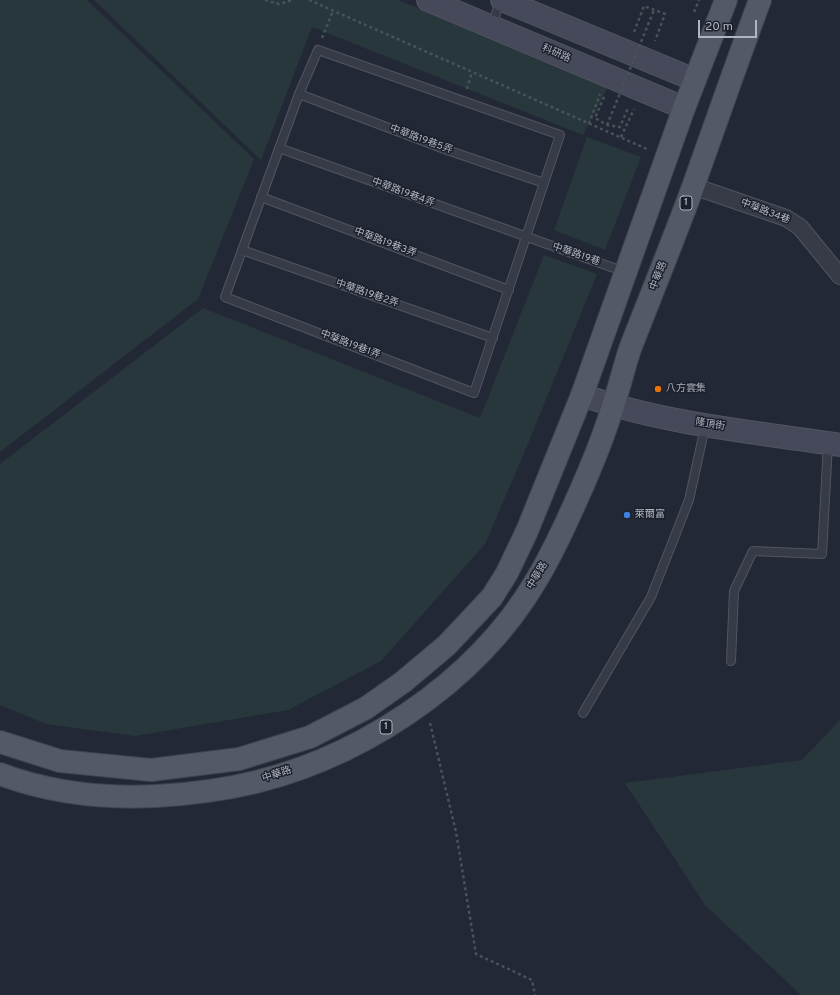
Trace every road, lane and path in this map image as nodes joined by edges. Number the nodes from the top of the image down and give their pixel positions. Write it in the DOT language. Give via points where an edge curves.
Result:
graph roads {
  1 [pos="266,0"];
  2 [pos="293,0"];
  3 [pos="309,0"];
  4 [pos="428,0"];
  5 [pos="501,0"];
  6 [pos="700,0"];
  7 [pos="726,0"];
  8 [pos="760,0"];
  9 [pos="654,10"];
  10 [pos="333,11"];
  11 [pos="694,12"];
  12 [pos="492,27"];
  13 [pos="631,37"];
  14 [pos="655,42"];
  15 [pos="318,50"];
  16 [pos="695,80"];
  17 [pos="602,90"];
  18 [pos="606,92"];
  19 [pos="298,94"];
  20 [pos="631,102"];
  21 [pos="636,104"];
  22 [pos="684,108"];
  23 [pos="589,124"];
  24 [pos="607,125"];
  25 [pos="621,137"];
  26 [pos="279,148"];
  27 [pos="649,150"];
  28 [pos="544,183"];
  29 [pos="693,186"];
  30 [pos="261,197"];
  31 [pos="527,238"];
  32 [pos="242,250"];
  33 [pos="626,272"];
  34 [pos="840,276"];
  35 [pos="509,290"];
  36 [pos="493,338"];
  37 [pos="582,396"];
  38 [pos="613,406"];
  39 [pos="706,424"];
  40 [pos="834,444"];
  41 [pos="730,661"];
  42 [pos="425,701"];
  43 [pos="583,713"];
  44 [pos="0,742"];
  45 [pos="0,774"];
  46 [pos="535,995"];
  1 -- 2 [label="path" via="279,4"];
  3 -- 10 [label="path"];
  4 -- 12 [label="street, 科研路"];
  5 -- 12 [label="lane"];
  5 -- 16 [label="street"];
  6 -- 11 [label="path"];
  7 -- 16 [label="main road"];
  8 -- 29 [label="main road, 中華路 / 1"];
  9 -- 13 [label="path" via="644,6"];
  9 -- 14 [label="path" via="666,14"];
  9 -- 24 [label="path, bridge"];
  10 -- 15 [label="path"];
  10 -- 23 [label="path"];
  12 -- 22 [label="street, 科研路"];
  15 -- 19 [label="lane"];
  15 -- 28 [label="lane" via="560,135"];
  16 -- 22 [label="main road"];
  17 -- 23 [label="path"];
  18 -- 24 [label="path" via="595,118"];
  19 -- 26 [label="lane"];
  19 -- 28 [label="lane, 中華路19巷5弄"];
  20 -- 24 [label="path" via="620,127"];
  21 -- 25 [label="path"];
  22 -- 33 [label="main road"];
  23 -- 25 [label="path"];
  25 -- 27 [label="path"];
  26 -- 30 [label="lane"];
  26 -- 31 [label="lane, 中華路19巷4弄"];
  28 -- 31 [label="lane"];
  29 -- 34 [label="street, 中華路34巷" via="786,218 800,227"];
  29 -- 38 [label="main road, 中華路 / 1" via="629,354"];
  30 -- 32 [label="lane"];
  30 -- 35 [label="lane, 中華路19巷3弄"];
  31 -- 33 [label="lane, 中華路19巷"];
  31 -- 35 [label="lane"];
  32 -- 36 [label="lane, 中華路19巷2弄"];
  32 -- 36 [label="lane, 中華路19巷1弄" via="225,297 474,393"];
  33 -- 37 [label="main road"];
  35 -- 36 [label="lane"];
  37 -- 38 [label="street, 隆頂街"];
  37 -- 44 [label="main road" via="527,531 507,573 492,596 447,645 403,682 366,708 310,737 239,759 151,770 60,761"];
  38 -- 39 [label="street, 隆頂街"];
  38 -- 42 [label="main road, 中華路 / 1" via="578,498 536,580 520,605 487,645 466,667"];
  39 -- 40 [label="street, 隆頂街"];
  39 -- 43 [label="lane" via="689,500 651,597"];
  40 -- 41 [label="lane" via="822,554 753,551 734,591"];
  42 -- 45 [label="main road, 中華路 / 1" via="386,727 323,759 252,783 206,792 127,797 90,794 47,787"];
  42 -- 46 [label="path" via="456,832 476,954 532,980"];
}
